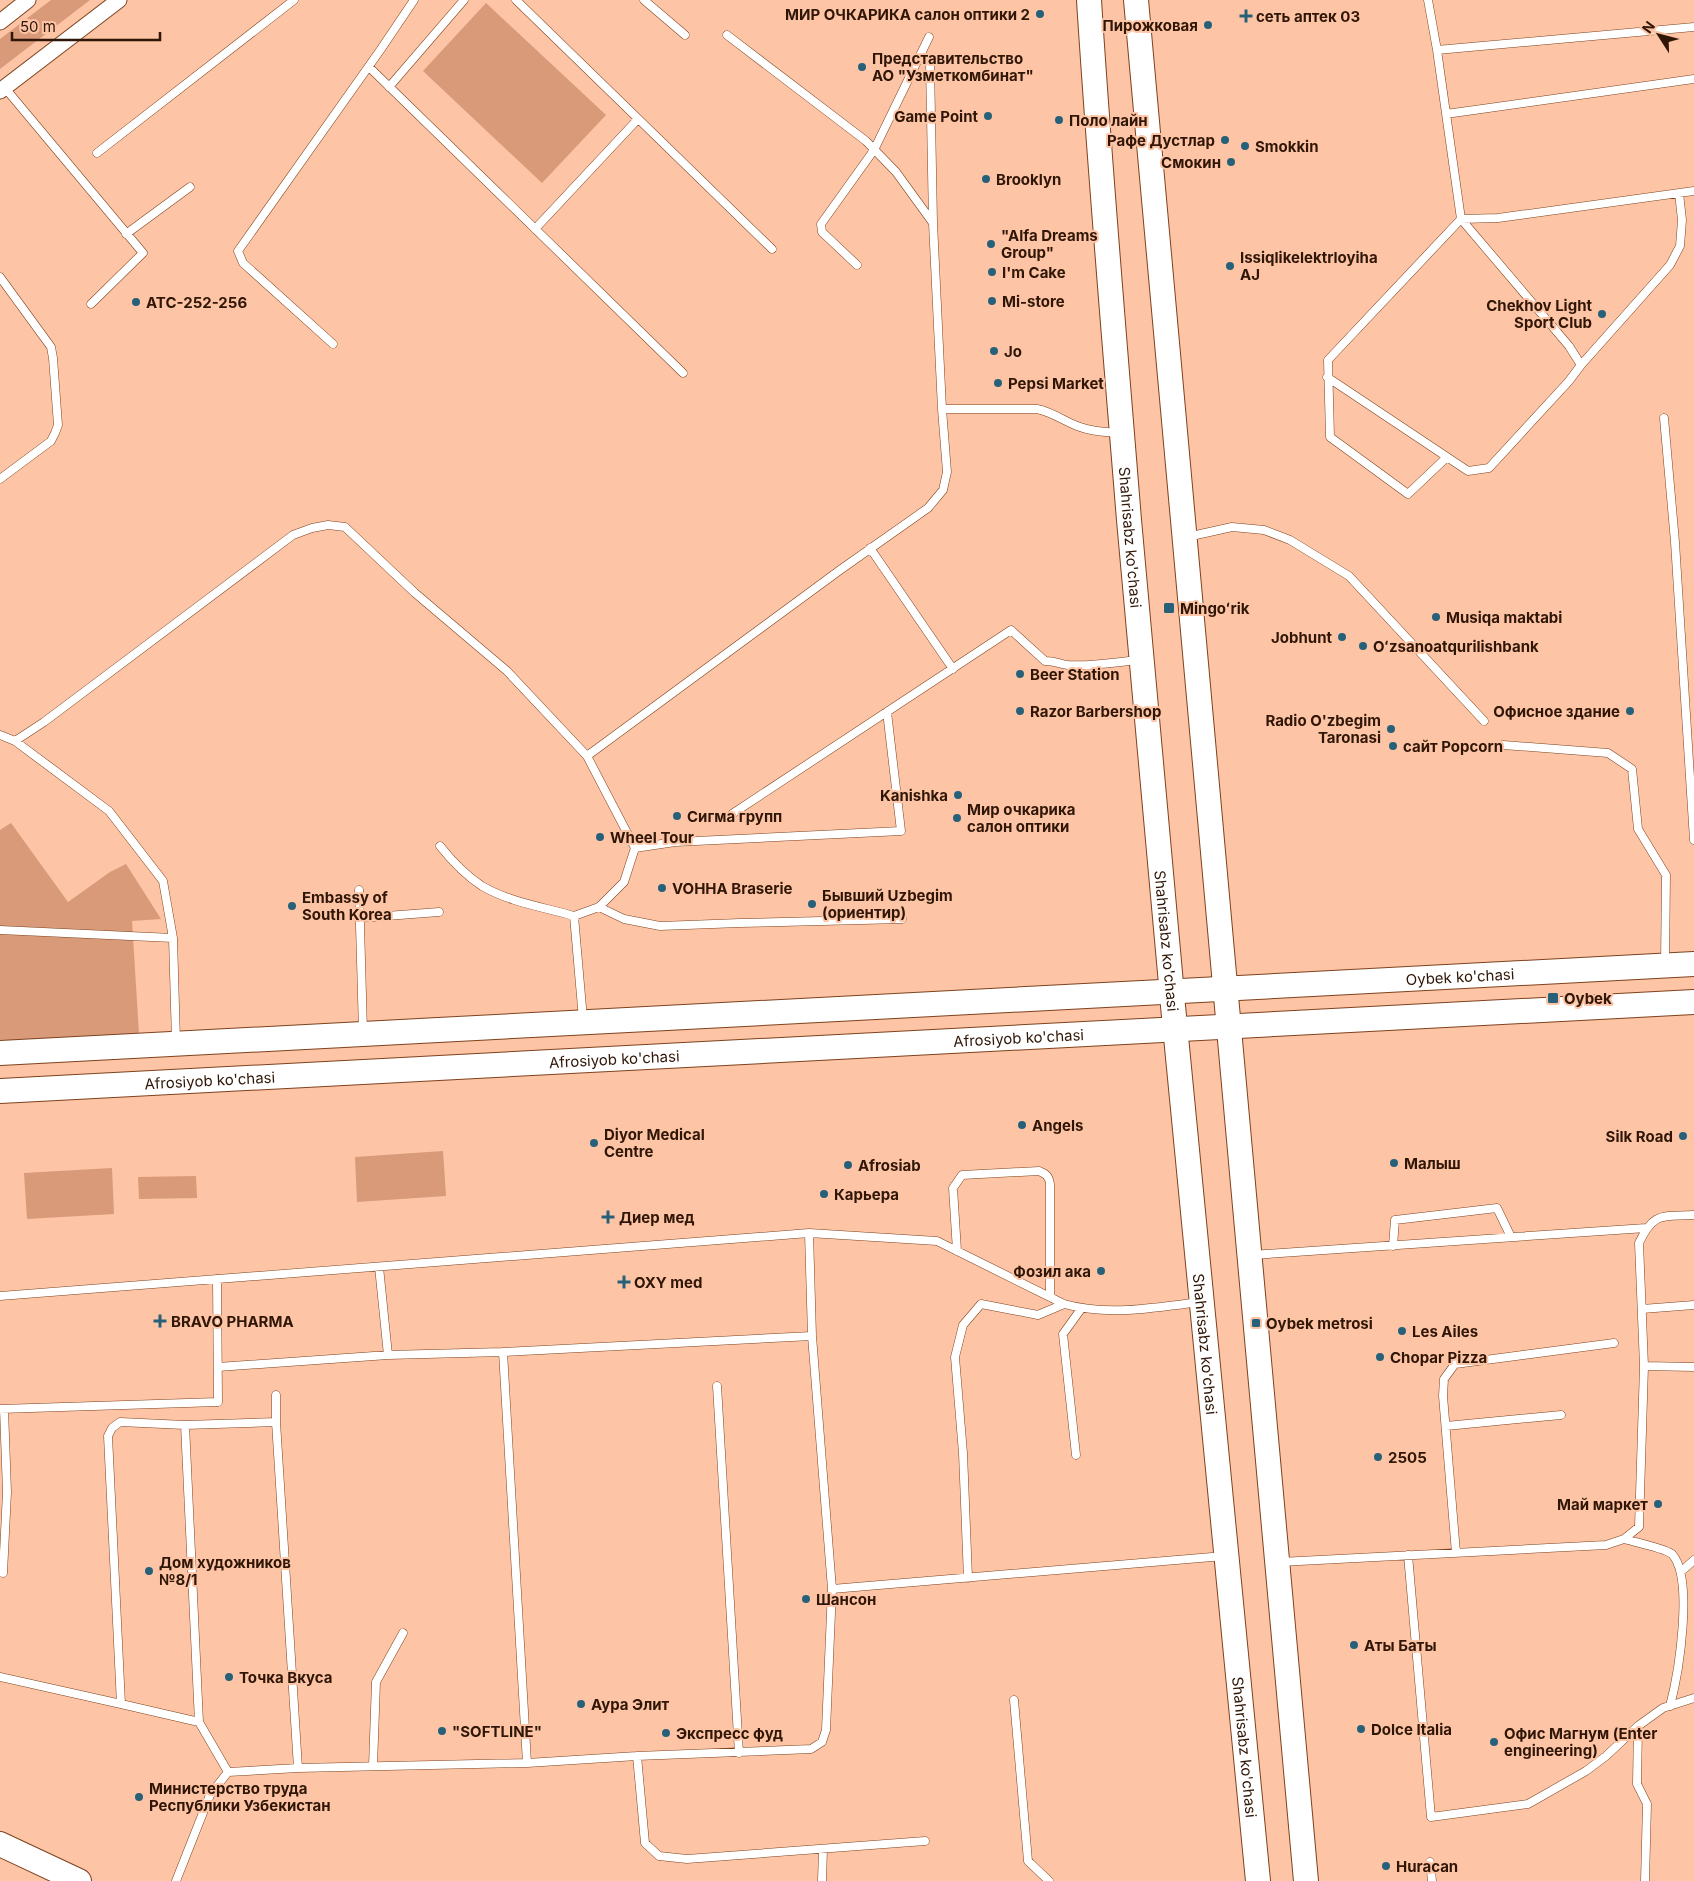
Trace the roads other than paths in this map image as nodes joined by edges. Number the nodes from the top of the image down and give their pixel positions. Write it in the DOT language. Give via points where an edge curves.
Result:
graph roads {
  1 [pos="28,0"];
  2 [pos="119,0"];
  3 [pos="294,0"];
  4 [pos="414,0"];
  5 [pos="464,0"];
  6 [pos="516,0"];
  7 [pos="644,0"];
  8 [pos="1089,0"];
  9 [pos="1136,0"];
  10 [pos="1428,0"];
  11 [pos="0,22"];
  12 [pos="1694,27"];
  13 [pos="686,35"];
  14 [pos="727,35"];
  15 [pos="929,37"];
  16 [pos="1437,50"];
  17 [pos="930,64"];
  18 [pos="369,67"];
  19 [pos="1694,79"];
  20 [pos="389,87"];
  21 [pos="2,89"];
  22 [pos="1446,114"];
  23 [pos="638,119"];
  24 [pos="874,150"];
  25 [pos="97,153"];
  26 [pos="190,187"];
  27 [pos="1694,191"];
  28 [pos="1679,193"];
  29 [pos="1461,220"];
  30 [pos="933,223"];
  31 [pos="535,229"];
  32 [pos="126,234"];
  33 [pos="772,248"];
  34 [pos="856,265"];
  35 [pos="0,277"];
  36 [pos="8,287"];
  37 [pos="0,292"];
  38 [pos="91,304"];
  39 [pos="333,344"];
  40 [pos="1581,365"];
  41 [pos="683,373"];
  42 [pos="1328,377"];
  43 [pos="942,410"];
  44 [pos="1664,418"];
  45 [pos="1122,433"];
  46 [pos="1448,457"];
  47 [pos="0,479"];
  48 [pos="1185,537"];
  49 [pos="870,548"];
  50 [pos="1141,660"];
  51 [pos="953,669"];
  52 [pos="887,712"];
  53 [pos="1484,721"];
  54 [pos="0,735"];
  55 [pos="15,741"];
  56 [pos="1503,746"];
  57 [pos="587,756"];
  58 [pos="732,814"];
  59 [pos="1694,840"];
  60 [pos="440,846"];
  61 [pos="635,848"];
  62 [pos="359,890"];
  63 [pos="599,907"];
  64 [pos="439,912"];
  65 [pos="574,916"];
  66 [pos="360,918"];
  67 [pos="902,919"];
  68 [pos="0,930"];
  69 [pos="173,938"];
  70 [pos="1694,964"];
  71 [pos="1665,965"];
  72 [pos="1226,988"];
  73 [pos="1171,991"];
  74 [pos="1694,1002"];
  75 [pos="583,1022"];
  76 [pos="1230,1026"];
  77 [pos="1175,1029"];
  78 [pos="364,1033"];
  79 [pos="176,1044"];
  80 [pos="0,1053"];
  81 [pos="0,1091"];
  82 [pos="1694,1215"];
  83 [pos="1646,1228"];
  84 [pos="809,1233"];
  85 [pos="1511,1237"];
  86 [pos="1393,1246"];
  87 [pos="958,1251"];
  88 [pos="1250,1255"];
  89 [pos="379,1266"];
  90 [pos="218,1279"];
  91 [pos="0,1296"];
  92 [pos="1050,1297"];
  93 [pos="1201,1302"];
  94 [pos="1064,1304"];
  95 [pos="1694,1306"];
  96 [pos="1081,1309"];
  97 [pos="1642,1309"];
  98 [pos="812,1336"];
  99 [pos="1614,1343"];
  100 [pos="503,1352"];
  101 [pos="388,1355"];
  102 [pos="1644,1366"];
  103 [pos="218,1367"];
  104 [pos="1694,1367"];
  105 [pos="717,1386"];
  106 [pos="276,1395"];
  107 [pos="2,1409"];
  108 [pos="1562,1414"];
  109 [pos="276,1422"];
  110 [pos="184,1425"];
  111 [pos="1446,1426"];
  112 [pos="1076,1455"];
  113 [pos="4,1492"];
  114 [pos="1624,1539"];
  115 [pos="1456,1553"];
  116 [pos="1408,1555"];
  117 [pos="1226,1556"];
  118 [pos="1694,1560"];
  119 [pos="1277,1562"];
  120 [pos="1684,1569"];
  121 [pos="3,1573"];
  122 [pos="968,1578"];
  123 [pos="832,1589"];
  124 [pos="403,1633"];
  125 [pos="0,1677"];
  126 [pos="1694,1698"];
  127 [pos="1014,1700"];
  128 [pos="122,1704"];
  129 [pos="1670,1706"];
  130 [pos="199,1722"];
  131 [pos="1638,1726"];
  132 [pos="739,1753"];
  133 [pos="637,1756"];
  134 [pos="527,1763"];
  135 [pos="373,1766"];
  136 [pos="298,1768"];
  137 [pos="228,1772"];
  138 [pos="925,1841"];
  139 [pos="0,1844"];
  140 [pos="823,1849"];
  141 [pos="1430,1862"];
  142 [pos="79,1881"];
  143 [pos="176,1881"];
  144 [pos="822,1881"];
  145 [pos="1049,1881"];
  146 [pos="1258,1881"];
  147 [pos="1306,1881"];
  148 [pos="1432,1881"];
  149 [pos="1645,1881"];
  1 -- 11 [label="street"];
  2 -- 21 [label="street"];
  3 -- 25 [label="lane"];
  4 -- 18 [label="lane"];
  5 -- 20 [label="lane"];
  6 -- 23 [label="lane"];
  7 -- 13 [label="lane"];
  8 -- 45 [label="main road, Shahrisabz ko'chasi"];
  9 -- 48 [label="main road"];
  10 -- 16 [label="lane"];
  12 -- 16 [label="lane"];
  14 -- 24 [label="lane"];
  15 -- 24 [label="lane"];
  16 -- 22 [label="lane"];
  17 -- 30 [label="lane"];
  18 -- 20 [label="lane"];
  18 -- 39 [label="lane" via="238,251 243,263"];
  19 -- 22 [label="lane"];
  20 -- 31 [label="lane"];
  21 -- 32 [label="lane"];
  22 -- 29 [label="lane"];
  23 -- 31 [label="lane"];
  23 -- 33 [label="lane"];
  24 -- 30 [label="lane" via="896,172"];
  24 -- 34 [label="lane" via="821,224 822,232"];
  26 -- 32 [label="lane"];
  27 -- 28 [label="lane"];
  28 -- 29 [label="lane" via="1498,218"];
  28 -- 40 [label="lane" via="1680,246 1670,265"];
  29 -- 40 [label="lane" via="1569,346"];
  29 -- 42 [label="lane" via="1328,360"];
  30 -- 43 [label="lane"];
  31 -- 41 [label="lane"];
  32 -- 38 [label="lane" via="143,253"];
  35 -- 36 [label="lane"];
  36 -- 37 [label="lane"];
  36 -- 47 [label="lane" via="51,347 58,425 51,441"];
  40 -- 46 [label="lane" via="1489,468 1468,471"];
  42 -- 46 [label="lane"];
  42 -- 46 [label="lane" via="1330,437 1408,494"];
  43 -- 45 [label="lane" via="1037,408 1082,428"];
  43 -- 49 [label="lane" via="947,472 943,490 928,508"];
  44 -- 59 [label="lane"];
  45 -- 50 [label="main road, Shahrisabz ko'chasi"];
  48 -- 53 [label="lane" via="1232,527 1264,530 1290,540 1349,576"];
  48 -- 72 [label="main road"];
  49 -- 51 [label="lane"];
  49 -- 57 [label="lane"];
  50 -- 51 [label="lane" via="1084,665 1045,661 1011,630"];
  50 -- 73 [label="main road, Shahrisabz ko'chasi"];
  51 -- 52 [label="lane"];
  52 -- 58 [label="lane"];
  52 -- 61 [label="lane" via="901,831 675,842"];
  54 -- 55 [label="lane"];
  55 -- 57 [label="lane" via="293,535 328,525 345,527 506,671"];
  55 -- 69 [label="lane" via="113,816 163,881"];
  56 -- 71 [label="lane" via="1608,753 1632,769 1638,829 1666,874"];
  57 -- 61 [label="lane"];
  60 -- 65 [label="lane" via="458,868 482,886 511,899"];
  61 -- 63 [label="lane" via="624,882"];
  62 -- 66 [label="lane"];
  63 -- 65 [label="lane"];
  63 -- 67 [label="lane" via="624,919 660,926"];
  64 -- 66 [label="lane"];
  65 -- 75 [label="lane"];
  66 -- 78 [label="lane"];
  68 -- 69 [label="lane"];
  69 -- 79 [label="lane"];
  70 -- 71 [label="main road, Oybek ko'chasi"];
  71 -- 72 [label="main road, Oybek ko'chasi"];
  72 -- 73 [label="main road"];
  72 -- 76 [label="main road"];
  73 -- 75 [label="main road"];
  73 -- 77 [label="main road, Shahrisabz ko'chasi"];
  74 -- 76 [label="main road"];
  75 -- 78 [label="main road"];
  76 -- 77 [label="main road, Afrosiyob ko'chasi"];
  76 -- 88 [label="main road"];
  77 -- 81 [label="main road, Afrosiyob ko'chasi"];
  77 -- 93 [label="main road, Shahrisabz ko'chasi"];
  78 -- 79 [label="main road"];
  79 -- 80 [label="main road"];
  82 -- 83 [label="lane" via="1658,1217"];
  83 -- 85 [label="lane"];
  83 -- 97 [label="lane" via="1639,1243"];
  84 -- 87 [label="lane" via="937,1241"];
  84 -- 89 [label="lane"];
  84 -- 98 [label="lane"];
  85 -- 86 [label="lane"];
  85 -- 86 [label="lane" via="1497,1208 1395,1220"];
  86 -- 88 [label="lane"];
  87 -- 92 [label="lane"];
  87 -- 92 [label="lane" via="953,1188 962,1176 1045,1173 1050,1184"];
  88 -- 119 [label="main road"];
  89 -- 90 [label="lane"];
  89 -- 101 [label="lane"];
  90 -- 91 [label="lane"];
  90 -- 103 [label="lane"];
  92 -- 94 [label="lane"];
  93 -- 96 [label="lane" via="1141,1309"];
  93 -- 117 [label="main road, Shahrisabz ko'chasi"];
  94 -- 96 [label="lane"];
  94 -- 122 [label="lane" via="1038,1315 981,1304 963,1325 955,1357"];
  95 -- 97 [label="lane"];
  96 -- 112 [label="lane" via="1063,1334"];
  97 -- 102 [label="lane"];
  98 -- 100 [label="lane"];
  98 -- 123 [label="lane"];
  99 -- 111 [label="lane" via="1455,1364 1444,1379"];
  100 -- 101 [label="lane"];
  100 -- 134 [label="lane"];
  101 -- 103 [label="lane"];
  102 -- 104 [label="lane"];
  102 -- 114 [label="lane" via="1639,1527"];
  103 -- 107 [label="lane" via="218,1402"];
  105 -- 132 [label="lane"];
  106 -- 109 [label="lane"];
  107 -- 113 [label="lane"];
  108 -- 111 [label="lane"];
  109 -- 110 [label="lane"];
  109 -- 136 [label="lane"];
  110 -- 128 [label="lane" via="120,1422 108,1436"];
  110 -- 130 [label="lane"];
  111 -- 115 [label="lane"];
  113 -- 121 [label="lane"];
  114 -- 115 [label="lane" via="1606,1545"];
  114 -- 120 [label="lane" via="1672,1553"];
  115 -- 116 [label="lane"];
  116 -- 119 [label="lane"];
  116 -- 131 [label="lane" via="1431,1817 1528,1804 1586,1771"];
  117 -- 122 [label="lane"];
  117 -- 146 [label="main road, Shahrisabz ko'chasi"];
  118 -- 120 [label="lane"];
  119 -- 147 [label="main road"];
  120 -- 129 [label="lane" via="1690,1611"];
  122 -- 123 [label="lane"];
  123 -- 132 [label="lane" via="826,1730 822,1742 811,1749"];
  124 -- 135 [label="lane" via="376,1682"];
  125 -- 128 [label="lane"];
  126 -- 129 [label="lane"];
  127 -- 145 [label="lane" via="1028,1861"];
  128 -- 130 [label="lane"];
  129 -- 131 [label="lane"];
  130 -- 137 [label="lane"];
  131 -- 149 [label="lane" via="1638,1784 1647,1804"];
  132 -- 133 [label="lane"];
  133 -- 134 [label="lane"];
  133 -- 140 [label="lane" via="645,1843 659,1856 687,1859"];
  134 -- 135 [label="lane"];
  135 -- 136 [label="lane"];
  136 -- 137 [label="lane"];
  137 -- 143 [label="lane" via="210,1795"];
  138 -- 140 [label="lane"];
  139 -- 142 [label="main road"];
  140 -- 144 [label="lane"];
  141 -- 148 [label="lane"];
}
